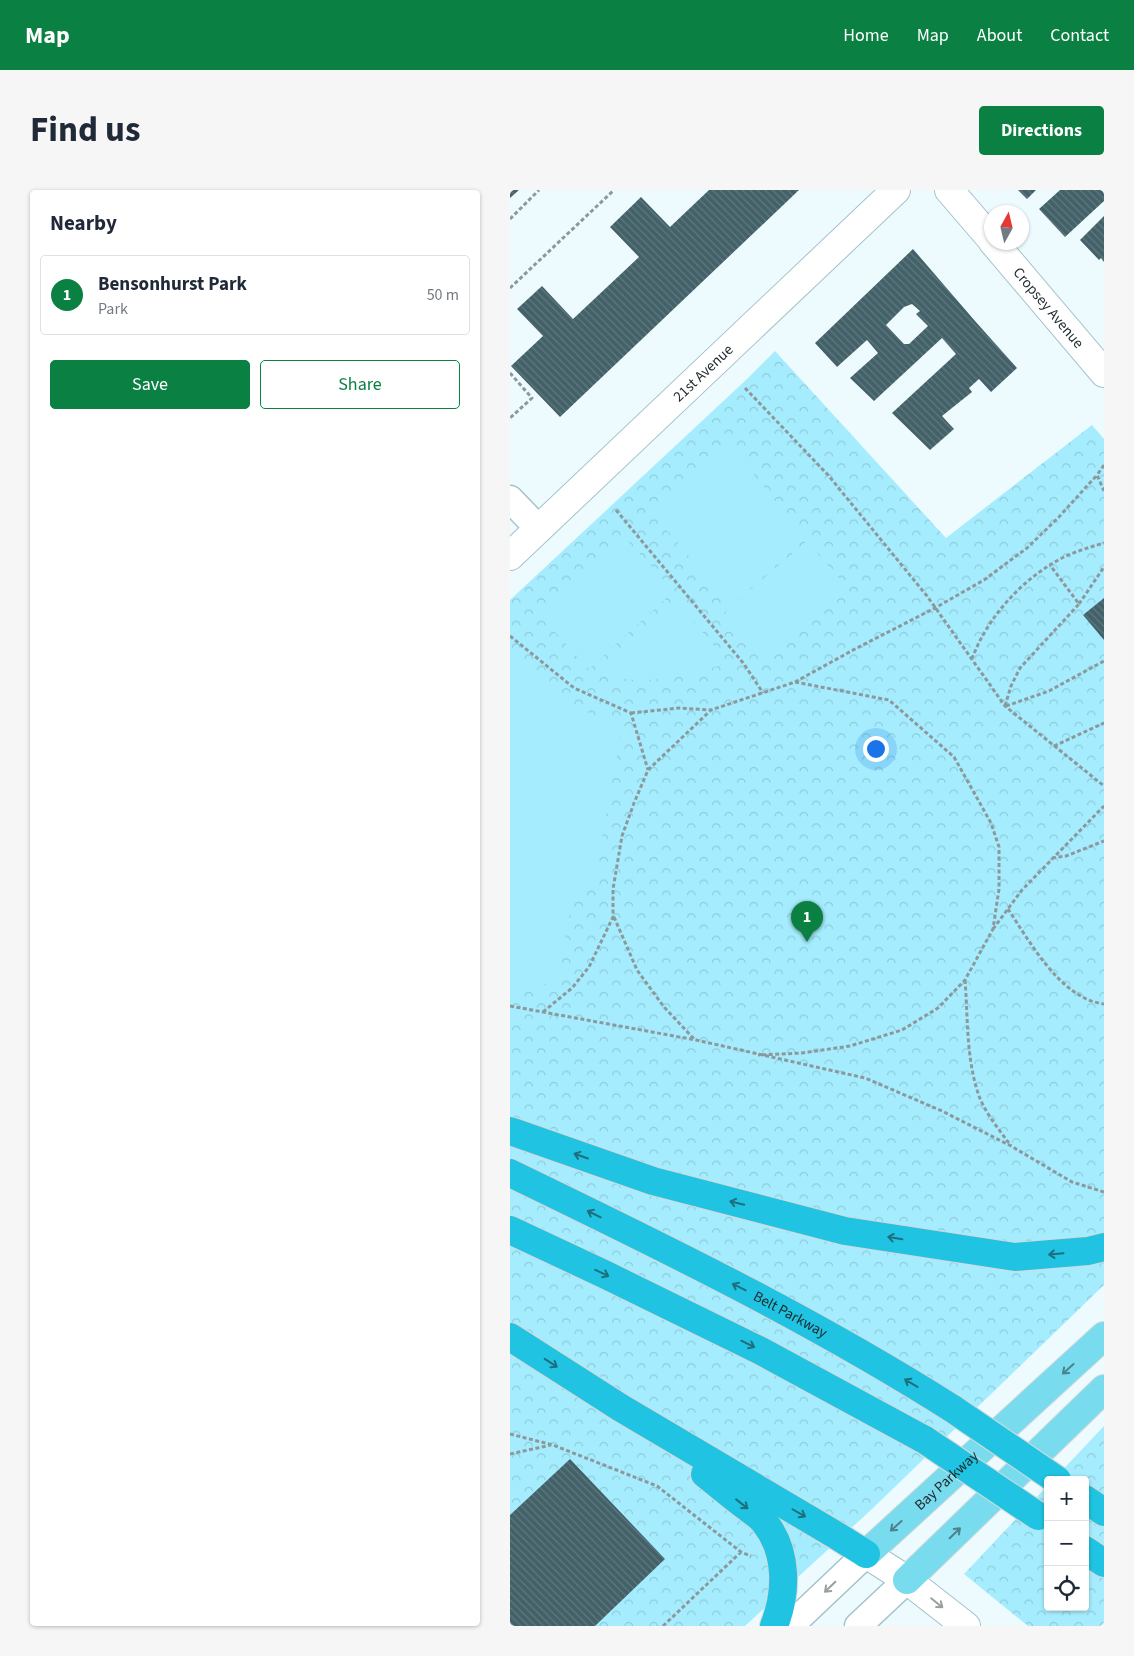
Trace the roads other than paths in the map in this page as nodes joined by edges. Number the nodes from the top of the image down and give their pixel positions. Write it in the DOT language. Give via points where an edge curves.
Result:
graph roads {
  1 [pos="896,190"];
  2 [pos="949,190"];
  3 [pos="984,232"];
  4 [pos="1000,250"];
  5 [pos="1104,373"];
  6 [pos="510,498"];
  7 [pos="539,529"];
  8 [pos="510,556"];
  9 [pos="510,1131"];
  10 [pos="510,1174"];
  11 [pos="510,1230"];
  12 [pos="1104,1247"];
  13 [pos="1104,1336"];
  14 [pos="510,1337"];
  15 [pos="1104,1390"];
  16 [pos="621,1408"];
  17 [pos="1051,1476"];
  18 [pos="1089,1502"];
  19 [pos="1104,1512"];
  20 [pos="1043,1520"];
  21 [pos="1089,1553"];
  22 [pos="866,1554"];
  23 [pos="1104,1563"];
  24 [pos="908,1580"];
  25 [pos="774,1626"];
  26 [pos="790,1626"];
  27 [pos="858,1626"];
  28 [pos="966,1626"];
  1 -- 7 [label="street, 21st Avenue"];
  2 -- 3 [label="street, Cropsey Avenue"];
  4 -- 5 [label="street, Cropsey Avenue"];
  6 -- 7 [label="street"];
  7 -- 8 [label="street, 21st Avenue"];
  12 -- 9 [label="highway, one-way" via="1015,1257 845,1230 653,1181"];
  17 -- 10 [label="highway, Belt Parkway, one-way, bridge" via="912,1383 786,1311"];
  11 -- 20 [label="highway, one-way, bridge" via="761,1351 925,1440"];
  13 -- 22 [label="main road, Bay Parkway, one-way"];
  14 -- 16 [label="highway, one-way"];
  24 -- 15 [label="main road, one-way"];
  16 -- 22 [label="highway, one-way"];
  16 -- 25 [label="highway, one-way" via="765,1521 776,1539 783,1562 783,1587"];
  18 -- 19 [label="highway"];
  21 -- 23 [label="highway"];
  22 -- 24 [label="street"];
  22 -- 26 [label="street, Bay Parkway, one-way"];
  24 -- 27 [label="street"];
  24 -- 28 [label="street, one-way"];
}
